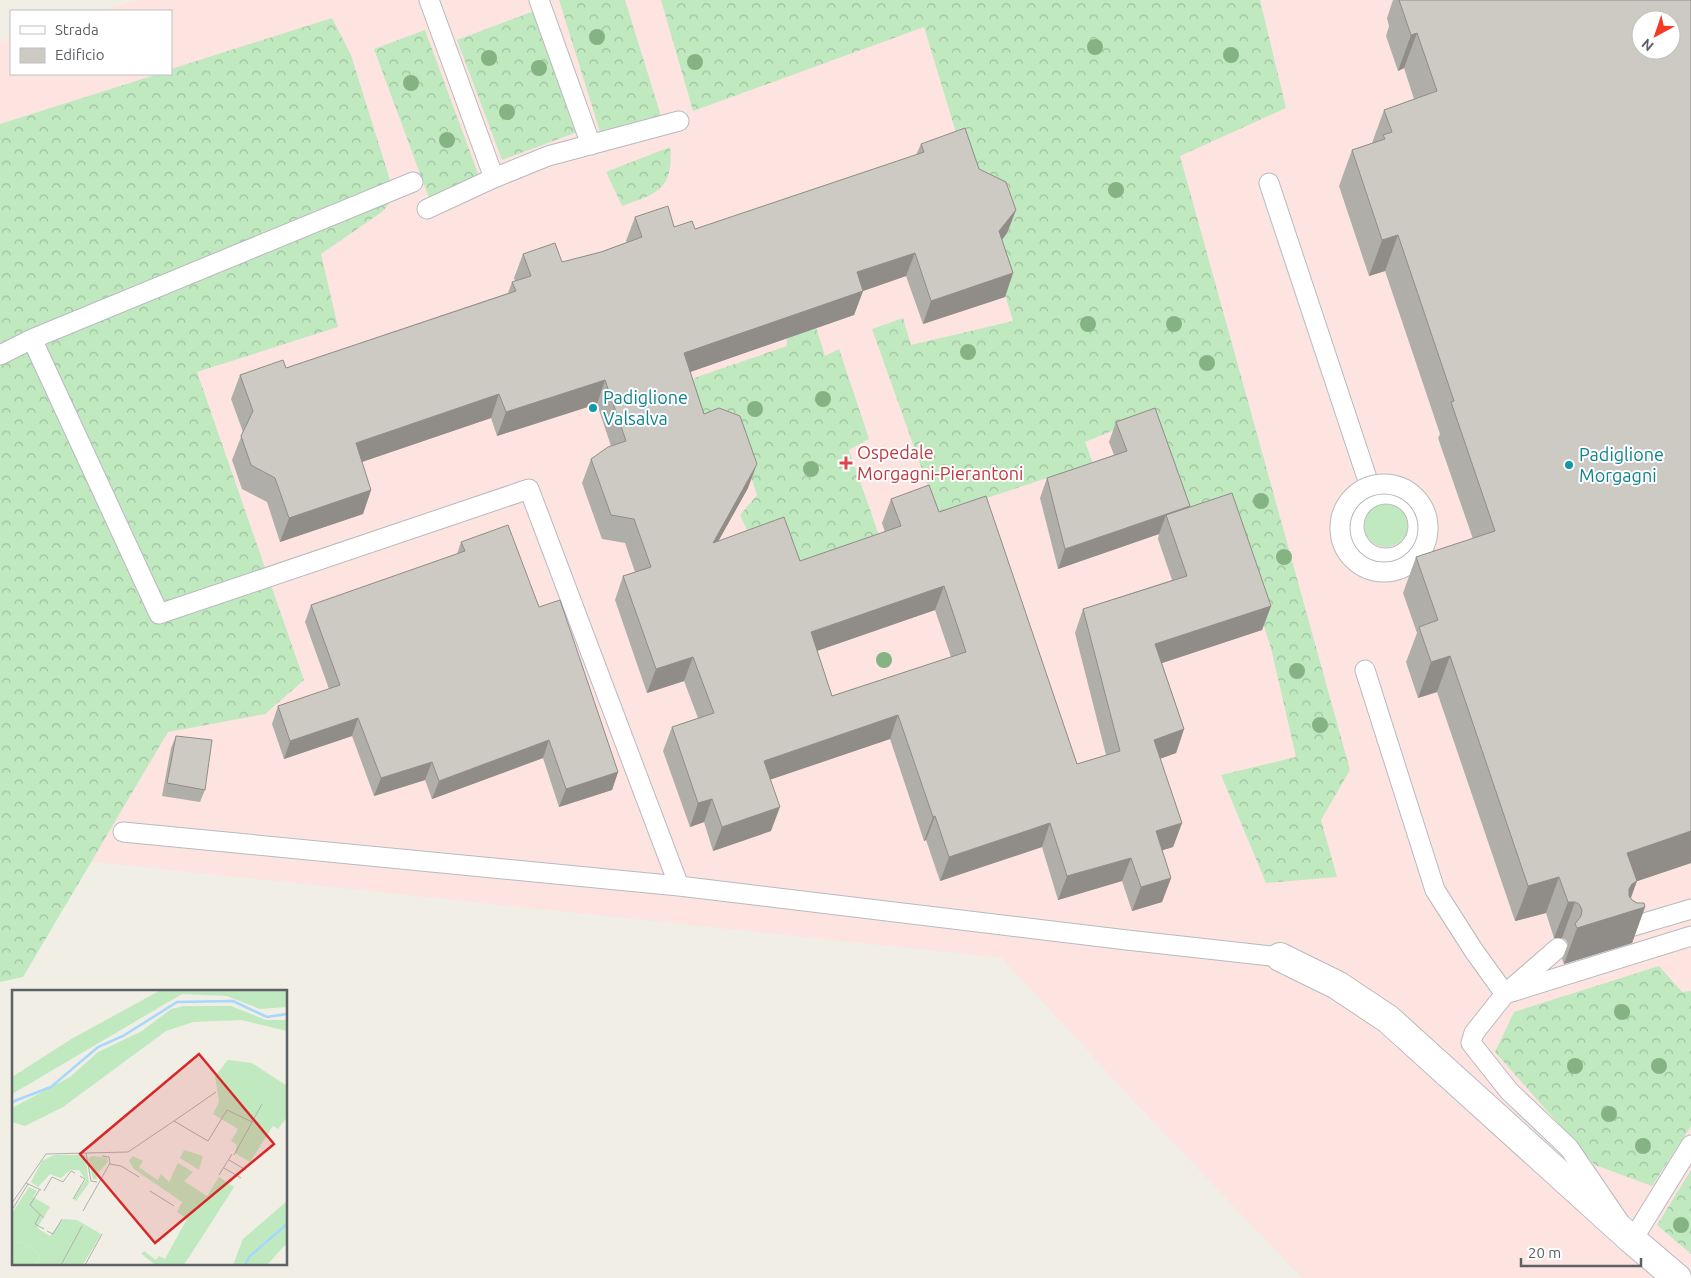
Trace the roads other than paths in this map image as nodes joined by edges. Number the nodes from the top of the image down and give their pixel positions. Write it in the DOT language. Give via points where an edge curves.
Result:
graph roads {
  1 [pos="429,0"];
  2 [pos="538,0"];
  3 [pos="678,121"];
  4 [pos="591,145"];
  5 [pos="494,178"];
  6 [pos="413,182"];
  7 [pos="1269,183"];
  8 [pos="428,209"];
  9 [pos="32,339"];
  10 [pos="0,355"];
  11 [pos="1366,475"];
  12 [pos="1398,487"];
  13 [pos="1364,670"];
  14 [pos="123,832"];
  15 [pos="679,886"];
  16 [pos="1691,909"];
  17 [pos="1627,928"];
  18 [pos="1691,936"];
  19 [pos="1558,948"];
  20 [pos="1280,957"];
  21 [pos="1505,994"];
  22 [pos="1691,1145"];
  23 [pos="1631,1240"];
  24 [pos="1677,1278"];
  1 -- 5 [label="lane"];
  2 -- 4 [label="lane"];
  3 -- 4 [label="lane"];
  4 -- 5 [label="lane" via="548,156"];
  5 -- 8 [label="lane"];
  6 -- 9 [label="lane"];
  7 -- 11 [label="lane"];
  9 -- 10 [label="lane"];
  9 -- 15 [label="lane" via="158,614 529,489"];
  12 -- 12 [label="lane, bridge" via="1385,484 1358,492 1342,514 1342,542 1350,556 1375,572 1391,572 1405,567 1425,544 1428,529 1420,503"];
  13 -- 21 [label="lane" via="1435,890"];
  14 -- 15 [label="lane"];
  15 -- 20 [label="lane"];
  16 -- 17 [label="lane"];
  18 -- 21 [label="lane"];
  19 -- 21 [label="lane"];
  20 -- 23 [label="street" via="1337,985 1388,1019"];
  21 -- 23 [label="lane" via="1474,1034 1471,1043 1509,1091 1569,1148"];
  22 -- 23 [label="lane"];
  23 -- 24 [label="street"];
}
